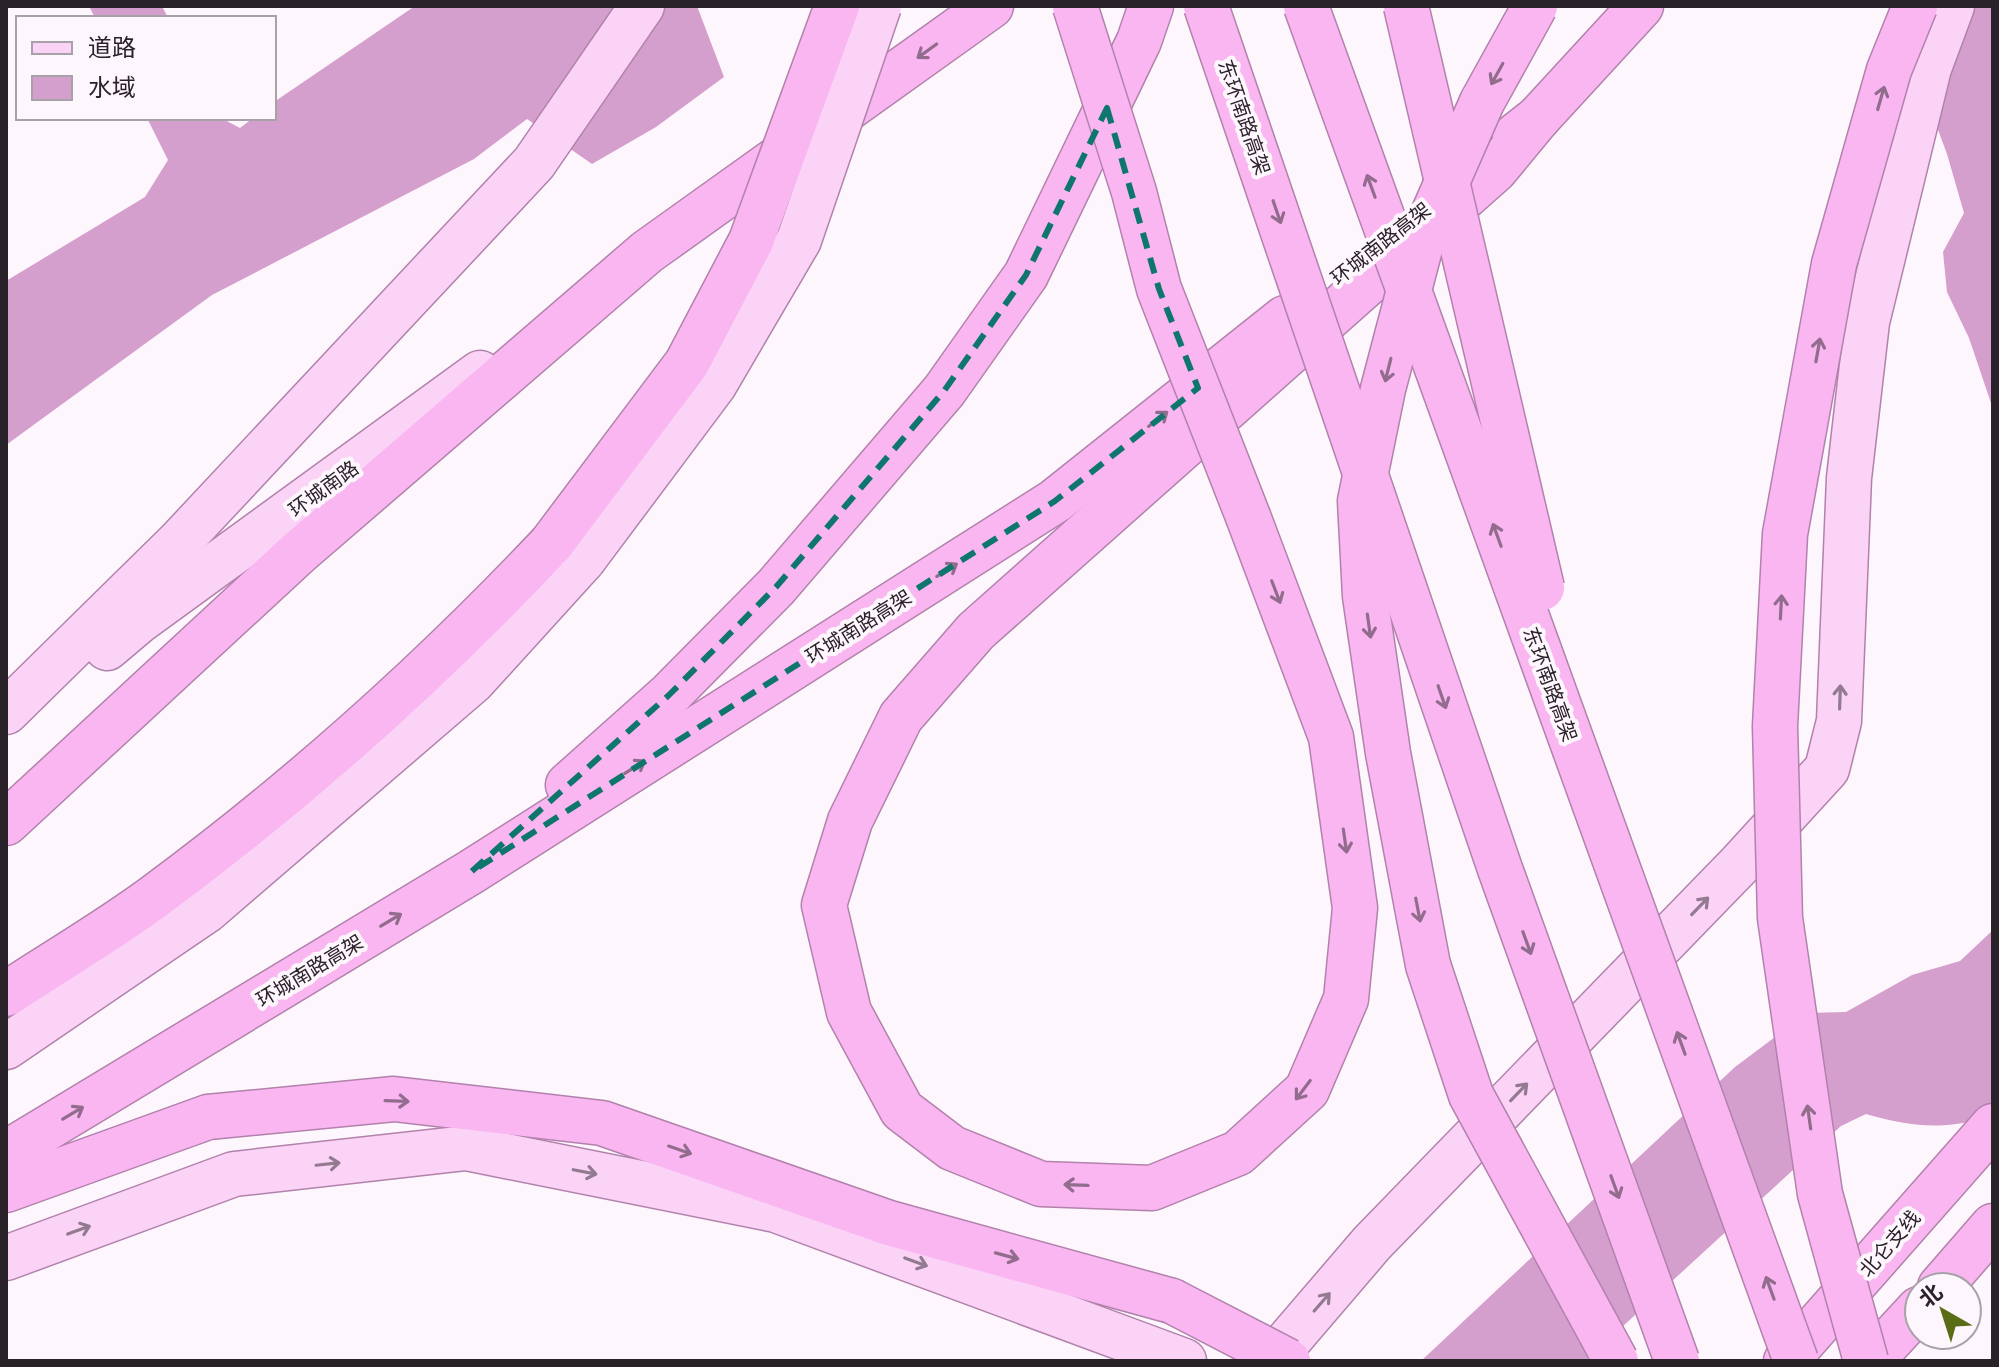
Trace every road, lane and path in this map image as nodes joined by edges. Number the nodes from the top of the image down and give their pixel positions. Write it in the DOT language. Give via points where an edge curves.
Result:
graph roads {
  1 [pos="642,6"];
  2 [pos="837,6"];
  3 [pos="879,6"];
  4 [pos="991,6"];
  5 [pos="1075,6"];
  6 [pos="1151,6"];
  7 [pos="1206,6"];
  8 [pos="1306,6"];
  9 [pos="1406,6"];
  10 [pos="1535,6"];
  11 [pos="1641,6"];
  12 [pos="1915,6"];
  13 [pos="1952,6"];
  14 [pos="1538,118"];
  15 [pos="647,252"];
  16 [pos="567,552"];
  17 [pos="6,712"];
  18 [pos="6,733"];
  19 [pos="1586,780"];
  20 [pos="6,823"];
  21 [pos="471,872"];
  22 [pos="6,994"];
  23 [pos="6,1047"];
  24 [pos="1993,1126"];
  25 [pos="6,1153"];
  26 [pos="105,1155"];
  27 [pos="6,1190"];
  28 [pos="6,1211"];
  29 [pos="1993,1226"];
  30 [pos="6,1258"];
  31 [pos="1954,1271"];
  32 [pos="1903,1326"];
  33 [pos="1184,1361"];
  34 [pos="1271,1361"];
  35 [pos="1288,1361"];
  36 [pos="1616,1361"];
  37 [pos="1677,1361"];
  38 [pos="1786,1361"];
  39 [pos="1796,1361"];
  40 [pos="1869,1361"];
  1 -- 17 [label="main road" via="534,163 179,542"];
  2 -- 16 [label="highway, bridge" via="751,241 687,363"];
  3 -- 16 [label="main road, bridge" via="799,240 714,385"];
  4 -- 15 [label="highway, one-way"];
  5 -- 14 [label="highway, one-way, bridge" via="1159,289 1249,519 1331,737 1355,908 1346,999 1307,1090 1238,1153 1152,1188 1041,1184 952,1148 902,1110 874,1063 849,1012 824,905 850,821 901,717 976,631 1495,170"];
  6 -- 21 [label="highway" via="1026,275 944,391 776,587 669,695"];
  7 -- 37 [label="highway, 东环南路高架, one-way, bridge" via="1500,869"];
  19 -- 8 [label="highway, 东环南路高架, one-way, bridge"];
  9 -- 19 [label="highway, bridge"];
  10 -- 36 [label="highway, one-way, bridge" via="1482,102 1423,237 1360,501 1365,596 1428,965 1471,1095"];
  11 -- 14 [label="highway, 环城南路高架"];
  40 -- 12 [label="highway, one-way, bridge" via="1820,1194 1780,918 1775,726 1785,534 1834,264 1889,70"];
  34 -- 13 [label="main road, one-way" via="1372,1243 1827,769 1839,721 1849,478 1867,322 1929,68"];
  21 -- 14 [label="highway, 环城南路高架, one-way" via="1055,501"];
  15 -- 18 [label="main road, 环城南路" via="139,621"];
  15 -- 20 [label="highway" via="298,553"];
  16 -- 22 [label="highway" via="286,796 155,896"];
  16 -- 23 [label="main road" via="473,681 207,910"];
  39 -- 19 [label="highway, 东环南路高架, one-way, bridge"];
  25 -- 21 [label="highway, 环城南路高架, one-way"];
  24 -- 38 [label="highway, 北仑支线"];
  26 -- 27 [label="highway"];
  26 -- 28 [label="highway"];
  26 -- 35 [label="highway, one-way, bridge" via="208,1117 394,1099 602,1123 889,1223 1172,1301"];
  29 -- 31 [label="highway"];
  30 -- 33 [label="main road, one-way" via="234,1174 466,1148 776,1210"];
  32 -- 40 [label="highway"];
}
